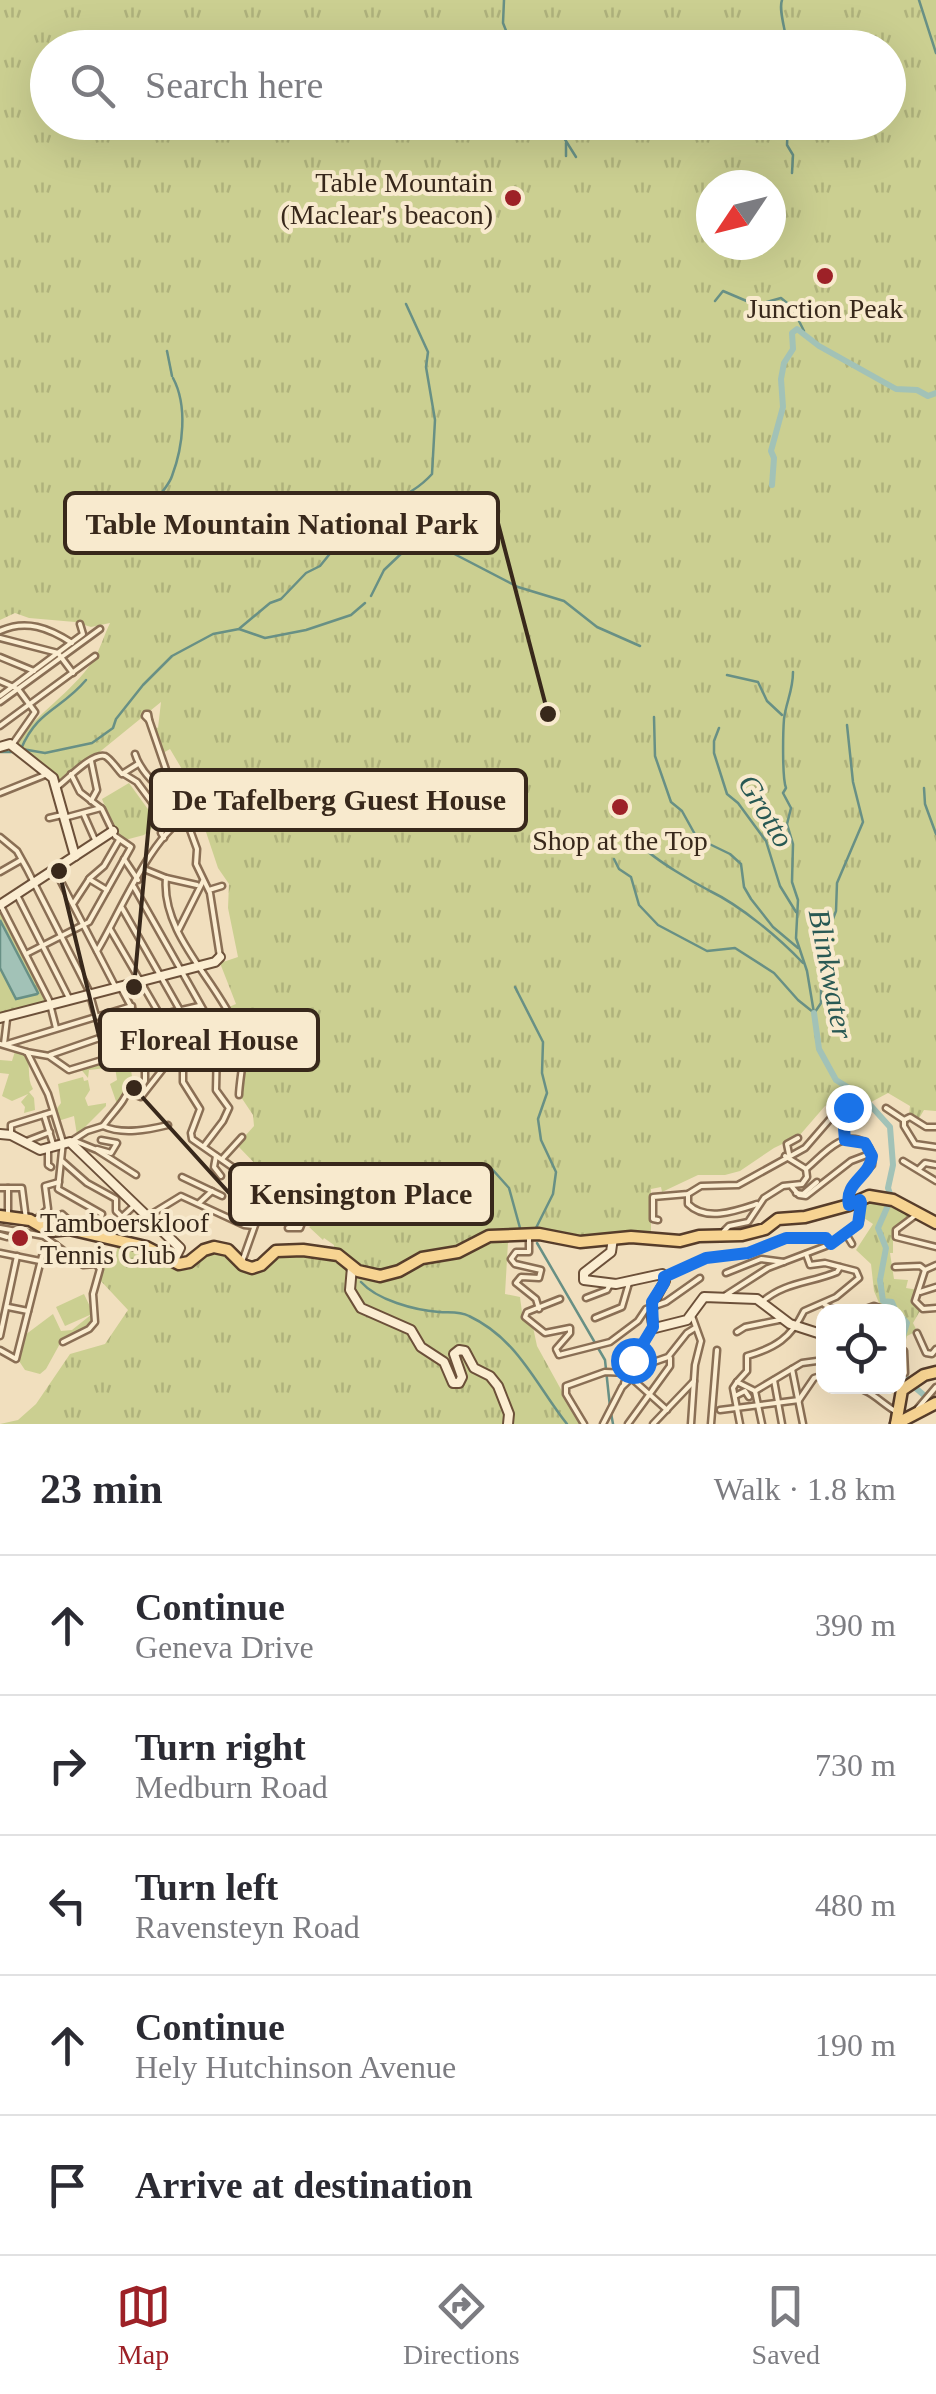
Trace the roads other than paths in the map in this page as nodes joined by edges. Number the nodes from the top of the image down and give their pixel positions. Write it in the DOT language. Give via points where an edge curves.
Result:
graph roads {
  1 [pos="80,624"];
  2 [pos="100,629"];
  3 [pos="0,634"];
  4 [pos="73,645"];
  5 [pos="60,655"];
  6 [pos="95,656"];
  7 [pos="0,657"];
  8 [pos="36,672"];
  9 [pos="74,673"];
  10 [pos="0,682"];
  11 [pos="15,688"];
  12 [pos="0,699"];
  13 [pos="29,704"];
  14 [pos="149,720"];
  15 [pos="0,726"];
  16 [pos="12,745"];
  17 [pos="0,747"];
  18 [pos="135,754"];
  19 [pos="91,761"];
  20 [pos="138,764"];
  21 [pos="50,773"];
  22 [pos="70,774"];
  23 [pos="124,774"];
  24 [pos="57,787"];
  25 [pos="0,792"];
  26 [pos="175,796"];
  27 [pos="90,801"];
  28 [pos="201,806"];
  29 [pos="101,808"];
  30 [pos="83,814"];
  31 [pos="63,817"];
  32 [pos="189,817"];
  33 [pos="49,818"];
  34 [pos="113,831"];
  35 [pos="164,838"];
  36 [pos="1,839"];
  37 [pos="120,840"];
  38 [pos="96,842"];
  39 [pos="75,856"];
  40 [pos="124,859"];
  41 [pos="21,860"];
  42 [pos="144,869"];
  43 [pos="54,870"];
  44 [pos="0,872"];
  45 [pos="166,878"];
  46 [pos="89,879"];
  47 [pos="138,880"];
  48 [pos="34,884"];
  49 [pos="206,885"];
  50 [pos="222,886"];
  51 [pos="134,887"];
  52 [pos="198,887"];
  53 [pos="106,890"];
  54 [pos="16,895"];
  55 [pos="73,904"];
  56 [pos="0,905"];
  57 [pos="122,908"];
  58 [pos="84,924"];
  59 [pos="178,929"];
  60 [pos="110,930"];
  61 [pos="61,936"];
  62 [pos="42,946"];
  63 [pos="98,949"];
  64 [pos="26,954"];
  65 [pos="195,966"];
  66 [pos="158,975"];
  67 [pos="142,979"];
  68 [pos="117,986"];
  69 [pos="90,993"];
  70 [pos="70,998"];
  71 [pos="49,1004"];
  72 [pos="132,1006"];
  73 [pos="201,1006"];
  74 [pos="180,1012"];
  75 [pos="96,1016"];
  76 [pos="4,1017"];
  77 [pos="140,1024"];
  78 [pos="56,1028"];
  79 [pos="8,1044"];
  80 [pos="26,1052"];
  81 [pos="49,1056"];
  82 [pos="184,1056"];
  83 [pos="141,1088"];
  84 [pos="239,1095"];
  85 [pos="886,1108"];
  86 [pos="53,1112"];
  87 [pos="44,1115"];
  88 [pos="904,1120"];
  89 [pos="168,1125"];
  90 [pos="103,1126"];
  91 [pos="936,1127"];
  92 [pos="50,1132"];
  93 [pos="0,1134"];
  94 [pos="10,1134"];
  95 [pos="242,1136"];
  96 [pos="798,1138"];
  97 [pos="101,1140"];
  98 [pos="845,1140"];
  99 [pos="24,1142"];
  100 [pos="62,1144"];
  101 [pos="204,1146"];
  102 [pos="936,1147"];
  103 [pos="97,1150"];
  104 [pos="872,1153"];
  105 [pos="787,1155"];
  106 [pos="219,1158"];
  107 [pos="61,1161"];
  108 [pos="902,1161"];
  109 [pos="936,1166"];
  110 [pos="51,1167"];
  111 [pos="806,1169"];
  112 [pos="919,1169"];
  113 [pos="136,1175"];
  114 [pos="221,1176"];
  115 [pos="182,1177"];
  116 [pos="936,1181"];
  117 [pos="58,1182"];
  118 [pos="817,1182"];
  119 [pos="113,1184"];
  120 [pos="792,1187"];
  121 [pos="0,1188"];
  122 [pos="8,1188"];
  123 [pos="106,1192"];
  124 [pos="212,1192"];
  125 [pos="796,1193"];
  126 [pos="688,1194"];
  127 [pos="222,1196"];
  128 [pos="854,1202"];
  129 [pos="198,1203"];
  130 [pos="284,1203"];
  131 [pos="134,1205"];
  132 [pos="758,1205"];
  133 [pos="917,1212"];
  134 [pos="62,1214"];
  135 [pos="4,1216"];
  136 [pos="148,1217"];
  137 [pos="934,1219"];
  138 [pos="658,1220"];
  139 [pos="254,1226"];
  140 [pos="41,1227"];
  141 [pos="0,1228"];
  142 [pos="288,1228"];
  143 [pos="72,1229"];
  144 [pos="528,1234"];
  145 [pos="846,1234"];
  146 [pos="96,1235"];
  147 [pos="723,1236"];
  148 [pos="611,1244"];
  149 [pos="831,1244"];
  150 [pos="852,1244"];
  151 [pos="56,1245"];
  152 [pos="936,1247"];
  153 [pos="0,1252"];
  154 [pos="806,1254"];
  155 [pos="17,1256"];
  156 [pos="190,1257"];
  157 [pos="176,1258"];
  158 [pos="243,1258"];
  159 [pos="348,1260"];
  160 [pos="40,1261"];
  161 [pos="784,1262"];
  162 [pos="936,1265"];
  163 [pos="840,1267"];
  164 [pos="896,1267"];
  165 [pos="925,1270"];
  166 [pos="726,1273"];
  167 [pos="664,1277"];
  168 [pos="700,1278"];
  169 [pos="628,1279"];
  170 [pos="611,1283"];
  171 [pos="936,1287"];
  172 [pos="920,1292"];
  173 [pos="586,1298"];
  174 [pos="560,1299"];
  175 [pos="724,1300"];
  176 [pos="762,1302"];
  177 [pos="824,1302"];
  178 [pos="827,1304"];
  179 [pos="6,1307"];
  180 [pos="652,1308"];
  181 [pos="936,1308"];
  182 [pos="539,1309"];
  183 [pos="28,1311"];
  184 [pos="692,1314"];
  185 [pos="595,1318"];
  186 [pos="784,1319"];
  187 [pos="797,1326"];
  188 [pos="653,1327"];
  189 [pos="696,1328"];
  190 [pos="737,1332"];
  191 [pos="816,1333"];
  192 [pos="917,1333"];
  193 [pos="0,1336"];
  194 [pos="63,1342"];
  195 [pos="936,1349"];
  196 [pos="0,1350"];
  197 [pos="717,1350"];
  198 [pos="669,1359"];
  199 [pos="816,1361"];
  200 [pos="792,1369"];
  201 [pos="936,1372"];
  202 [pos="628,1375"];
  203 [pos="816,1378"];
  204 [pos="774,1380"];
  205 [pos="737,1382"];
  206 [pos="906,1386"];
  207 [pos="936,1387"];
  208 [pos="690,1390"];
  209 [pos="755,1390"];
  210 [pos="649,1394"];
  211 [pos="872,1394"];
  212 [pos="899,1394"];
  213 [pos="735,1396"];
  214 [pos="748,1397"];
  215 [pos="799,1400"];
  216 [pos="778,1404"];
  217 [pos="936,1404"];
  218 [pos="758,1408"];
  219 [pos="667,1410"];
  220 [pos="720,1410"];
  221 [pos="738,1410"];
  222 [pos="914,1417"];
  223 [pos="897,1420"];
  224 [pos="508,1424"];
  225 [pos="584,1424"];
  226 [pos="604,1424"];
  227 [pos="628,1424"];
  228 [pos="654,1424"];
  229 [pos="690,1424"];
  230 [pos="711,1424"];
  231 [pos="740,1424"];
  232 [pos="762,1424"];
  233 [pos="782,1424"];
  234 [pos="803,1424"];
  1 -- 4 [label="street" via="84,633"];
  2 -- 4 [label="street"];
  3 -- 4 [label="street" via="14,625 46,628"];
  3 -- 5 [label="street"];
  4 -- 5 [label="street"];
  5 -- 8 [label="street"];
  5 -- 9 [label="street"];
  6 -- 9 [label="street"];
  7 -- 8 [label="street"];
  8 -- 11 [label="street"];
  9 -- 13 [label="street"];
  10 -- 11 [label="street"];
  11 -- 12 [label="street"];
  11 -- 13 [label="street"];
  13 -- 15 [label="street"];
  13 -- 16 [label="street" via="35,712"];
  14 -- 26 [label="street"];
  16 -- 17 [label="street"];
  16 -- 21 [label="street"];
  18 -- 20 [label="street"];
  19 -- 22 [label="street"];
  19 -- 23 [label="street" via="105,756"];
  19 -- 27 [label="street" via="98,790"];
  20 -- 23 [label="street"];
  20 -- 26 [label="street"];
  21 -- 24 [label="street"];
  21 -- 25 [label="street"];
  22 -- 24 [label="street"];
  22 -- 27 [label="street"];
  23 -- 35 [label="street" via="165,820"];
  24 -- 31 [label="street"];
  26 -- 32 [label="street"];
  27 -- 29 [label="street"];
  28 -- 32 [label="street"];
  29 -- 30 [label="street"];
  29 -- 34 [label="street"];
  30 -- 31 [label="street"];
  30 -- 38 [label="street"];
  31 -- 33 [label="street"];
  31 -- 39 [label="street"];
  32 -- 35 [label="street"];
  32 -- 49 [label="street"];
  34 -- 37 [label="street"];
  34 -- 38 [label="street"];
  35 -- 42 [label="street"];
  36 -- 41 [label="street"];
  37 -- 40 [label="street" via="131,846"];
  37 -- 46 [label="street"];
  38 -- 39 [label="street"];
  39 -- 43 [label="street"];
  40 -- 47 [label="street"];
  40 -- 53 [label="street"];
  41 -- 44 [label="street"];
  41 -- 48 [label="street"];
  42 -- 45 [label="street"];
  42 -- 47 [label="street"];
  43 -- 48 [label="street"];
  43 -- 55 [label="street"];
  45 -- 52 [label="street"];
  45 -- 59 [label="street"];
  46 -- 53 [label="street"];
  46 -- 55 [label="street"];
  47 -- 51 [label="street"];
  48 -- 54 [label="street"];
  48 -- 61 [label="street"];
  49 -- 50 [label="street"];
  49 -- 52 [label="street"];
  49 -- 65 [label="street"];
  51 -- 57 [label="street"];
  51 -- 65 [label="street"];
  52 -- 59 [label="street"];
  53 -- 58 [label="street"];
  54 -- 56 [label="street"];
  54 -- 62 [label="street"];
  55 -- 58 [label="street"];
  56 -- 64 [label="street"];
  57 -- 60 [label="street"];
  57 -- 66 [label="street"];
  58 -- 61 [label="street"];
  58 -- 63 [label="street"];
  59 -- 65 [label="street"];
  60 -- 63 [label="street"];
  60 -- 67 [label="street"];
  61 -- 62 [label="street"];
  61 -- 69 [label="street"];
  62 -- 64 [label="street"];
  62 -- 70 [label="street"];
  63 -- 68 [label="street"];
  64 -- 71 [label="street"];
  65 -- 66 [label="street"];
  65 -- 73 [label="street"];
  65 -- 84 [label="street" via="245,1041"];
  66 -- 67 [label="street"];
  66 -- 74 [label="street"];
  67 -- 68 [label="street"];
  67 -- 74 [label="street" via="161,1016"];
  68 -- 69 [label="street"];
  68 -- 72 [label="street"];
  69 -- 70 [label="street"];
  69 -- 75 [label="street"];
  70 -- 71 [label="street"];
  71 -- 76 [label="street"];
  71 -- 78 [label="street"];
  72 -- 75 [label="street"];
  72 -- 77 [label="street"];
  73 -- 74 [label="street"];
  73 -- 101 [label="street" via="217,1045 217,1092 229,1107"];
  75 -- 78 [label="street"];
  76 -- 79 [label="street"];
  77 -- 81 [label="street"];
  77 -- 82 [label="street" via="162,1036 190,1031 193,1040"];
  78 -- 79 [label="street"];
  79 -- 80 [label="street"];
  80 -- 81 [label="street"];
  80 -- 86 [label="street"];
  81 -- 83 [label="street" via="69,1070 133,1051 145,1059"];
  82 -- 83 [label="street" via="166,1064 137,1098"];
  82 -- 101 [label="street" via="184,1083 200,1112 191,1136"];
  83 -- 90 [label="street" via="129,1087"];
  85 -- 88 [label="street"];
  86 -- 87 [label="street"];
  86 -- 100 [label="street"];
  87 -- 92 [label="street"];
  87 -- 94 [label="street" via="11,1125"];
  88 -- 91 [label="street"];
  88 -- 102 [label="street" via="915,1144"];
  89 -- 90 [label="street" via="136,1131"];
  90 -- 100 [label="street"];
  92 -- 99 [label="street"];
  92 -- 100 [label="street"];
  93 -- 94 [label="street"];
  94 -- 99 [label="street"];
  95 -- 106 [label="street"];
  96 -- 105 [label="street" via="786,1144"];
  97 -- 103 [label="street" via="118,1142 111,1154"];
  98 -- 104 [label="street" via="863,1142"];
  98 -- 105 [label="street" via="844,1128 860,1115 856,1108 840,1109 808,1145"];
  98 -- 111 [label="street"];
  99 -- 100 [label="street" via="39,1150"];
  100 -- 103 [label="street"];
  100 -- 107 [label="street"];
  100 -- 110 [label="street"];
  100 -- 119 [label="street"];
  101 -- 106 [label="street"];
  103 -- 113 [label="street"];
  104 -- 125 [label="street" via="806,1196"];
  104 -- 128 [label="street" via="870,1167 850,1189"];
  105 -- 111 [label="street"];
  105 -- 126 [label="street" via="734,1187 698,1186"];
  106 -- 114 [label="street" via="214,1167"];
  106 -- 130 [label="street"];
  107 -- 117 [label="street"];
  107 -- 123 [label="street"];
  108 -- 112 [label="street"];
  109 -- 112 [label="street" via="924,1163"];
  111 -- 120 [label="street" via="805,1181"];
  112 -- 116 [label="street"];
  115 -- 124 [label="street"];
  117 -- 140 [label="street" via="45,1186 48,1209"];
  117 -- 146 [label="street" via="61,1191 102,1213"];
  118 -- 125 [label="street"];
  119 -- 123 [label="street"];
  119 -- 131 [label="street"];
  120 -- 125 [label="street"];
  120 -- 132 [label="street"];
  121 -- 122 [label="street"];
  122 -- 135 [label="street"];
  122 -- 140 [label="street" via="22,1189"];
  123 -- 131 [label="street" via="122,1217"];
  124 -- 127 [label="street"];
  124 -- 129 [label="street"];
  126 -- 132 [label="street" via="688,1205 700,1212 736,1214"];
  126 -- 138 [label="street" via="654,1196"];
  128 -- 133 [label="main road" via="879,1196"];
  128 -- 145 [label="street" via="860,1220"];
  128 -- 147 [label="main road"];
  129 -- 136 [label="street" via="180,1196"];
  129 -- 139 [label="street"];
  130 -- 139 [label="street" via="260,1213"];
  130 -- 142 [label="street" via="296,1204 304,1218 299,1228"];
  131 -- 136 [label="street"];
  132 -- 147 [label="street" via="748,1222 729,1226"];
  133 -- 137 [label="main road"];
  133 -- 152 [label="street" via="896,1237"];
  134 -- 143 [label="street"];
  135 -- 140 [label="main road"];
  136 -- 157 [label="street"];
  139 -- 158 [label="street"];
  140 -- 141 [label="street"];
  140 -- 143 [label="main road"];
  140 -- 151 [label="street"];
  143 -- 146 [label="main road"];
  144 -- 148 [label="main road"];
  144 -- 159 [label="main road" via="488,1236 390,1274 371,1276"];
  144 -- 182 [label="street" via="529,1252 513,1254 512,1260 541,1270 539,1278 516,1283"];
  145 -- 149 [label="street"];
  145 -- 150 [label="street"];
  146 -- 157 [label="main road"];
  147 -- 148 [label="main road"];
  148 -- 170 [label="street" via="583,1278"];
  149 -- 154 [label="street"];
  149 -- 167 [label="street" via="826,1238 786,1238 748,1253 706,1258"];
  151 -- 160 [label="street"];
  151 -- 194 [label="street" via="100,1268 94,1324"];
  153 -- 155 [label="street"];
  154 -- 161 [label="street"];
  154 -- 163 [label="street" via="810,1264"];
  155 -- 160 [label="street"];
  155 -- 179 [label="street"];
  156 -- 157 [label="street"];
  157 -- 159 [label="main road" via="189,1262 214,1246 252,1268 279,1250"];
  159 -- 224 [label="street" via="350,1291 362,1308 411,1330 444,1362 452,1383 462,1378 454,1353 466,1352 474,1368 498,1386"];
  160 -- 183 [label="street"];
  161 -- 166 [label="street" via="762,1259"];
  161 -- 175 [label="street"];
  162 -- 165 [label="street"];
  163 -- 176 [label="street"];
  163 -- 177 [label="street" via="856,1270 860,1278"];
  164 -- 165 [label="street"];
  165 -- 172 [label="street"];
  167 -- 169 [label="street"];
  167 -- 180 [label="street"];
  168 -- 180 [label="street"];
  169 -- 170 [label="street"];
  169 -- 185 [label="street" via="622,1307"];
  170 -- 173 [label="street"];
  171 -- 172 [label="street"];
  172 -- 181 [label="street" via="918,1306"];
  174 -- 182 [label="street"];
  175 -- 176 [label="street"];
  175 -- 184 [label="street" via="702,1297"];
  176 -- 186 [label="street"];
  177 -- 178 [label="street"];
  177 -- 187 [label="street" via="804,1310"];
  179 -- 183 [label="street"];
  179 -- 193 [label="street"];
  180 -- 182 [label="street" via="598,1346 558,1354 570,1329 542,1332 524,1317"];
  180 -- 188 [label="street"];
  183 -- 196 [label="street" via="16,1360"];
  184 -- 188 [label="street"];
  184 -- 189 [label="street"];
  186 -- 187 [label="street"];
  186 -- 190 [label="street"];
  187 -- 191 [label="street"];
  187 -- 205 [label="street" via="767,1351 747,1356 747,1371"];
  188 -- 202 [label="street"];
  189 -- 198 [label="street"];
  189 -- 208 [label="street" via="701,1341"];
  192 -- 195 [label="street" via="926,1353"];
  197 -- 230 [label="street"];
  198 -- 202 [label="street"];
  198 -- 210 [label="street"];
  199 -- 200 [label="street"];
  200 -- 204 [label="street"];
  200 -- 215 [label="street"];
  201 -- 206 [label="main road"];
  202 -- 210 [label="street"];
  202 -- 225 [label="street" via="607,1372 565,1388"];
  202 -- 226 [label="street"];
  203 -- 215 [label="street"];
  204 -- 209 [label="street"];
  204 -- 216 [label="street"];
  205 -- 209 [label="street"];
  205 -- 213 [label="street"];
  207 -- 222 [label="street"];
  208 -- 219 [label="street"];
  208 -- 229 [label="street"];
  209 -- 218 [label="street"];
  210 -- 219 [label="street"];
  210 -- 227 [label="street"];
  211 -- 223 [label="street"];
  212 -- 223 [label="main road"];
  213 -- 214 [label="street" via="745,1391"];
  213 -- 221 [label="street"];
  215 -- 216 [label="street"];
  215 -- 234 [label="street"];
  216 -- 218 [label="street"];
  216 -- 233 [label="street"];
  217 -- 222 [label="main road"];
  218 -- 221 [label="street"];
  218 -- 232 [label="street"];
  219 -- 228 [label="street"];
  220 -- 221 [label="street"];
  221 -- 231 [label="street"];
  222 -- 223 [label="main road"];
}
